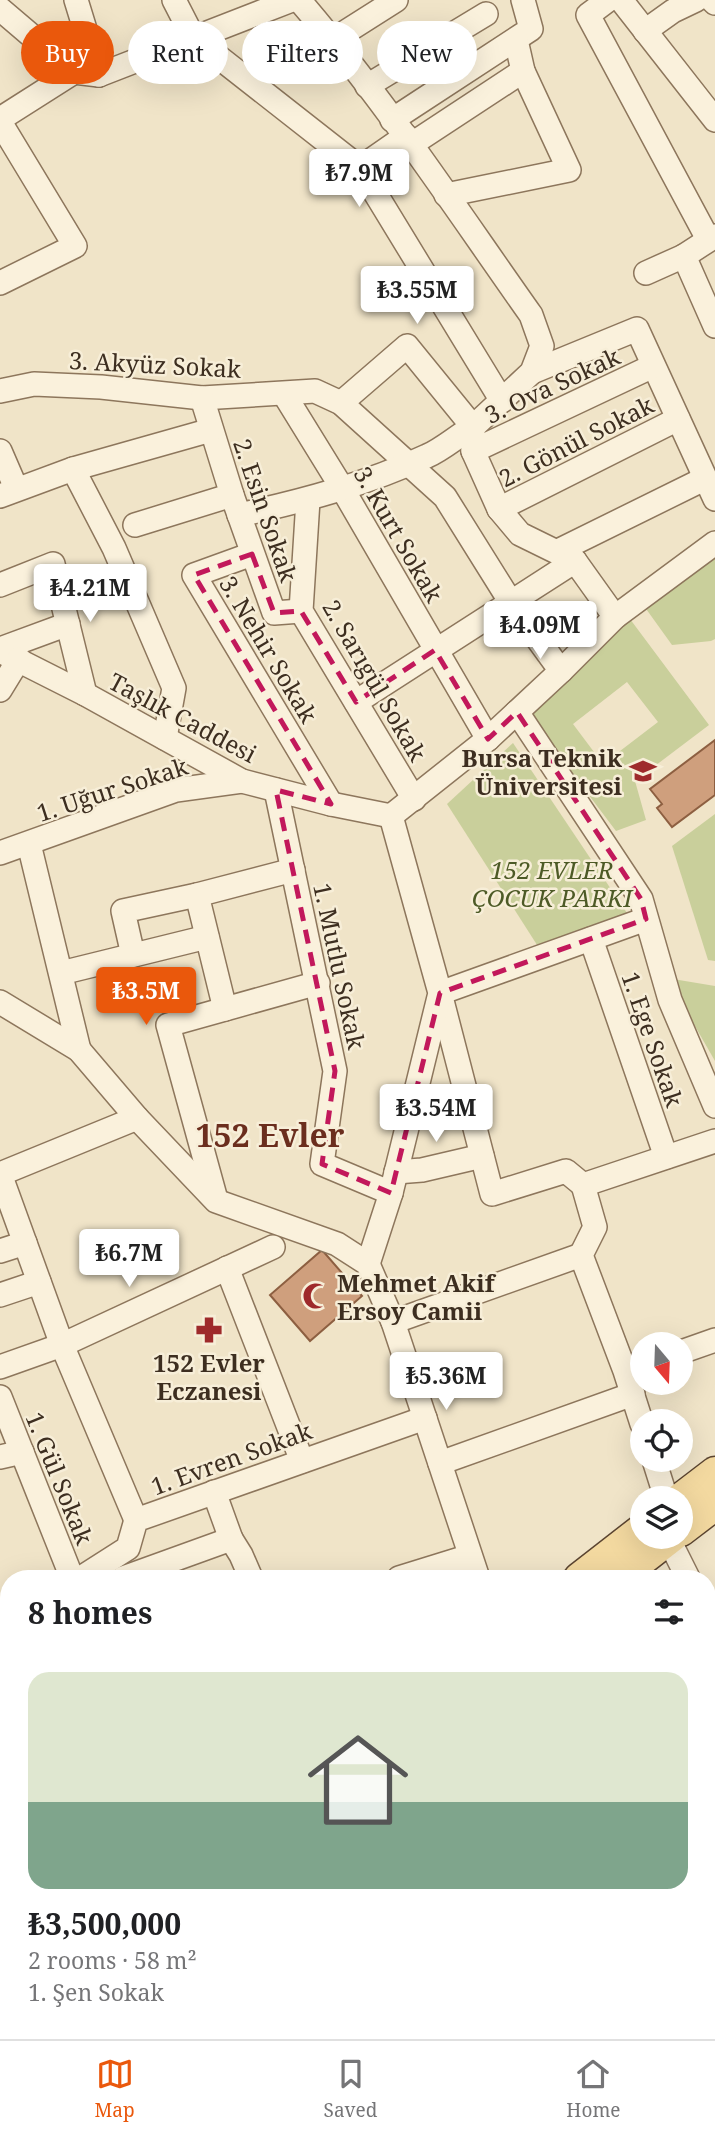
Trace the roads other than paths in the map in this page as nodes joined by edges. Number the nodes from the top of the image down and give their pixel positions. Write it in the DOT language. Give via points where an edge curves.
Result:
graph roads {
  1 [pos="76,0"];
  2 [pos="174,0"];
  3 [pos="292,0"];
  4 [pos="299,0"];
  5 [pos="396,0"];
  6 [pos="523,0"];
  7 [pos="608,0"];
  8 [pos="621,0"];
  9 [pos="696,0"];
  10 [pos="0,9"];
  11 [pos="486,14"];
  12 [pos="82,21"];
  13 [pos="185,21"];
  14 [pos="317,21"];
  15 [pos="363,21"];
  16 [pos="228,24"];
  17 [pos="21,27"];
  18 [pos="645,31"];
  19 [pos="524,34"];
  20 [pos="228,64"];
  21 [pos="523,71"];
  22 [pos="363,81"];
  23 [pos="56,84"];
  24 [pos="367,86"];
  25 [pos="715,120"];
  26 [pos="0,121"];
  27 [pos="403,133"];
  28 [pos="360,167"];
  29 [pos="446,195"];
  30 [pos="712,237"];
  31 [pos="684,256"];
  32 [pos="646,273"];
  33 [pos="1,280"];
  34 [pos="715,326"];
  35 [pos="653,366"];
  36 [pos="532,372"];
  37 [pos="0,391"];
  38 [pos="284,394"];
  39 [pos="202,398"];
  40 [pos="502,401"];
  41 [pos="341,403"];
  42 [pos="678,419"];
  43 [pos="473,427"];
  44 [pos="211,430"];
  45 [pos="473,451"];
  46 [pos="0,452"];
  47 [pos="408,463"];
  48 [pos="73,469"];
  49 [pos="342,488"];
  50 [pos="710,489"];
  51 [pos="8,492"];
  52 [pos="308,500"];
  53 [pos="235,505"];
  54 [pos="499,509"];
  55 [pos="135,525"];
  56 [pos="715,543"];
  57 [pos="252,554"];
  58 [pos="567,556"];
  59 [pos="0,586"];
  60 [pos="510,601"];
  61 [pos="300,611"];
  62 [pos="615,617"];
  63 [pos="68,624"];
  64 [pos="435,650"];
  65 [pos="6,653"];
  66 [pos="561,671"];
  67 [pos="0,690"];
  68 [pos="85,694"];
  69 [pos="356,702"];
  70 [pos="517,712"];
  71 [pos="165,738"];
  72 [pos="488,738"];
  73 [pos="242,781"];
  74 [pos="276,790"];
  75 [pos="414,799"];
  76 [pos="331,804"];
  77 [pos="391,816"];
  78 [pos="29,844"];
  79 [pos="0,853"];
  80 [pos="293,870"];
  81 [pos="197,895"];
  82 [pos="646,919"];
  83 [pos="207,937"];
  84 [pos="592,939"];
  85 [pos="133,955"];
  86 [pos="61,973"];
  87 [pos="317,984"];
  88 [pos="440,993"];
  89 [pos="0,1002"];
  90 [pos="225,1009"];
  91 [pos="79,1050"];
  92 [pos="715,1106"];
  93 [pos="137,1118"];
  94 [pos="715,1141"];
  95 [pos="482,1156"];
  96 [pos="666,1157"];
  97 [pos="0,1174"];
  98 [pos="393,1183"];
  99 [pos="583,1185"];
  100 [pos="216,1200"];
  101 [pos="25,1243"];
  102 [pos="273,1247"];
  103 [pos="0,1251"];
  104 [pos="581,1255"];
  105 [pos="368,1264"];
  106 [pos="228,1268"];
  107 [pos="39,1282"];
  108 [pos="0,1295"];
  109 [pos="393,1322"];
  110 [pos="715,1340"];
  111 [pos="62,1345"];
  112 [pos="693,1348"];
  113 [pos="630,1359"];
  114 [pos="0,1367"];
  115 [pos="630,1395"];
  116 [pos="0,1397"];
  117 [pos="425,1418"];
  118 [pos="11,1454"];
  119 [pos="302,1461"];
  120 [pos="440,1463"];
  121 [pos="715,1472"];
  122 [pos="693,1489"];
  123 [pos="214,1492"];
  124 [pos="713,1512"];
  125 [pos="135,1520"];
  126 [pos="693,1521"];
  127 [pos="231,1539"];
  128 [pos="636,1549"];
  129 [pos="650,1549"];
  130 [pos="674,1549"];
  131 [pos="470,1556"];
  132 [pos="68,1570"];
  133 [pos="93,1570"];
  134 [pos="145,1570"];
  135 [pos="248,1570"];
  136 [pos="425,1570"];
  137 [pos="475,1570"];
  138 [pos="595,1570"];
  139 [pos="628,1570"];
  140 [pos="684,1570"];
  1 -- 12 [label="street"];
  2 -- 13 [label="street"];
  3 -- 16 [label="street"];
  4 -- 14 [label="street"];
  5 -- 15 [label="street"];
  6 -- 19 [label="street"];
  7 -- 30 [label="street" via="588,15"];
  8 -- 18 [label="street"];
  9 -- 18 [label="street"];
  10 -- 17 [label="street"];
  11 -- 24 [label="street"];
  18 -- 25 [label="street"];
  19 -- 21 [label="street"];
  19 -- 27 [label="street"];
  20 -- 28 [label="street"];
  21 -- 27 [label="street"];
  21 -- 29 [label="street" via="569,170"];
  22 -- 24 [label="street"];
  23 -- 26 [label="street"];
  24 -- 27 [label="street"];
  26 -- 33 [label="street" via="75,246"];
  27 -- 28 [label="street"];
  27 -- 29 [label="street"];
  28 -- 40 [label="street"];
  29 -- 36 [label="street" via="531,315 542,346"];
  30 -- 31 [label="street"];
  31 -- 32 [label="street"];
  31 -- 34 [label="street"];
  35 -- 36 [label="street" via="637,330"];
  35 -- 42 [label="street"];
  35 -- 45 [label="street, 3. Ova Sokak"];
  36 -- 40 [label="street"];
  37 -- 39 [label="street, 3. Akyüz Sokak" via="34,384"];
  38 -- 39 [label="street, 3. Akyüz Sokak"];
  38 -- 41 [label="street, 3. Akyüz Sokak" via="315,391"];
  38 -- 49 [label="street, 3. Kurt Sokak"];
  39 -- 44 [label="street, 2. Esin Sokak"];
  40 -- 43 [label="street"];
  41 -- 43 [label="street" via="407,346"];
  41 -- 47 [label="street, 3. Akyüz Sokak"];
  42 -- 50 [label="street"];
  42 -- 54 [label="street, 2. Gönül Sokak"];
  43 -- 45 [label="street"];
  43 -- 47 [label="street"];
  44 -- 48 [label="street"];
  44 -- 53 [label="street, 2. Esin Sokak"];
  45 -- 54 [label="street"];
  46 -- 51 [label="street"];
  47 -- 49 [label="street"];
  47 -- 60 [label="street, 3. Akyüz Sokak" via="445,497"];
  48 -- 51 [label="street"];
  48 -- 71 [label="street" via="114,548 174,688"];
  49 -- 52 [label="street"];
  49 -- 64 [label="street, 3. Kurt Sokak"];
  50 -- 58 [label="street"];
  52 -- 53 [label="street"];
  52 -- 61 [label="street, 2. Sarıgül Sokak"];
  53 -- 55 [label="street"];
  53 -- 57 [label="street, 2. Esin Sokak"];
  54 -- 58 [label="street" via="520,534"];
  56 -- 62 [label="street"];
  57 -- 61 [label="street, 2. Esin Sokak" via="274,613"];
  57 -- 76 [label="street, 3. Nehir Sokak" via="194,575"];
  58 -- 60 [label="street"];
  58 -- 62 [label="street"];
  59 -- 63 [label="street" via="53,564"];
  60 -- 64 [label="street"];
  60 -- 66 [label="street, 3. Akyüz Sokak"];
  61 -- 69 [label="street, 2. Sarıgül Sokak"];
  62 -- 66 [label="street"];
  63 -- 65 [label="street"];
  63 -- 68 [label="street"];
  64 -- 69 [label="street"];
  64 -- 72 [label="street, 3. Kurt Sokak"];
  65 -- 67 [label="street"];
  65 -- 68 [label="street, Taşlık Caddesi"];
  66 -- 70 [label="street"];
  68 -- 71 [label="street, Taşlık Caddesi"];
  69 -- 75 [label="street, 2. Sarıgül Sokak"];
  70 -- 72 [label="street"];
  70 -- 82 [label="street" via="641,900"];
  71 -- 73 [label="street, Taşlık Caddesi"];
  72 -- 75 [label="street"];
  73 -- 74 [label="street, Taşlık Caddesi"];
  73 -- 78 [label="street, 1. Uğur Sokak" via="176,790"];
  74 -- 76 [label="street, Taşlık Caddesi"];
  74 -- 80 [label="street, 1. Mutlu Sokak"];
  75 -- 77 [label="street"];
  76 -- 77 [label="street, Taşlık Caddesi"];
  77 -- 88 [label="street"];
  78 -- 79 [label="street, 1. Uğur Sokak"];
  78 -- 86 [label="street"];
  80 -- 81 [label="street"];
  80 -- 87 [label="street, 1. Mutlu Sokak"];
  81 -- 83 [label="street"];
  81 -- 85 [label="street" via="123,911"];
  82 -- 84 [label="street"];
  82 -- 92 [label="street" via="670,1000"];
  83 -- 85 [label="street"];
  83 -- 90 [label="street"];
  84 -- 88 [label="street"];
  84 -- 96 [label="street, 1. Ege Sokak"];
  85 -- 86 [label="street"];
  86 -- 91 [label="street"];
  87 -- 90 [label="street"];
  87 -- 98 [label="street, 1. Mutlu Sokak" via="335,1071 322,1164"];
  88 -- 95 [label="street"];
  88 -- 98 [label="street"];
  89 -- 91 [label="street"];
  90 -- 100 [label="street" via="168,1025"];
  91 -- 93 [label="street"];
  93 -- 97 [label="street"];
  93 -- 100 [label="street"];
  94 -- 96 [label="street"];
  95 -- 98 [label="street" via="422,1170"];
  95 -- 99 [label="street" via="492,1194 566,1171"];
  96 -- 99 [label="street"];
  97 -- 101 [label="street"];
  98 -- 105 [label="street"];
  99 -- 104 [label="street" via="595,1227"];
  100 -- 105 [label="street" via="337,1244"];
  101 -- 103 [label="street"];
  101 -- 107 [label="street"];
  102 -- 106 [label="street"];
  104 -- 109 [label="street"];
  104 -- 113 [label="street"];
  105 -- 109 [label="street"];
  106 -- 111 [label="street"];
  106 -- 119 [label="street"];
  107 -- 108 [label="street"];
  107 -- 111 [label="street"];
  109 -- 117 [label="street"];
  110 -- 112 [label="street"];
  111 -- 114 [label="street"];
  111 -- 125 [label="street"];
  115 -- 120 [label="street"];
  116 -- 118 [label="street, 1. Gül Sokak"];
  117 -- 119 [label="street, 1. Evren Sokak"];
  117 -- 120 [label="street"];
  118 -- 132 [label="street, 1. Gül Sokak"];
  119 -- 123 [label="street, 1. Evren Sokak"];
  120 -- 131 [label="street"];
  121 -- 122 [label="main road"];
  123 -- 125 [label="street, 1. Evren Sokak"];
  123 -- 127 [label="street"];
  124 -- 126 [label="main road"];
  125 -- 133 [label="street, 1. Evren Sokak" via="128,1548"];
  127 -- 134 [label="street"];
  127 -- 135 [label="street"];
  128 -- 138 [label="main road"];
  129 -- 139 [label="main road"];
  130 -- 140 [label="street"];
  131 -- 136 [label="street"];
  131 -- 137 [label="street"];
}
